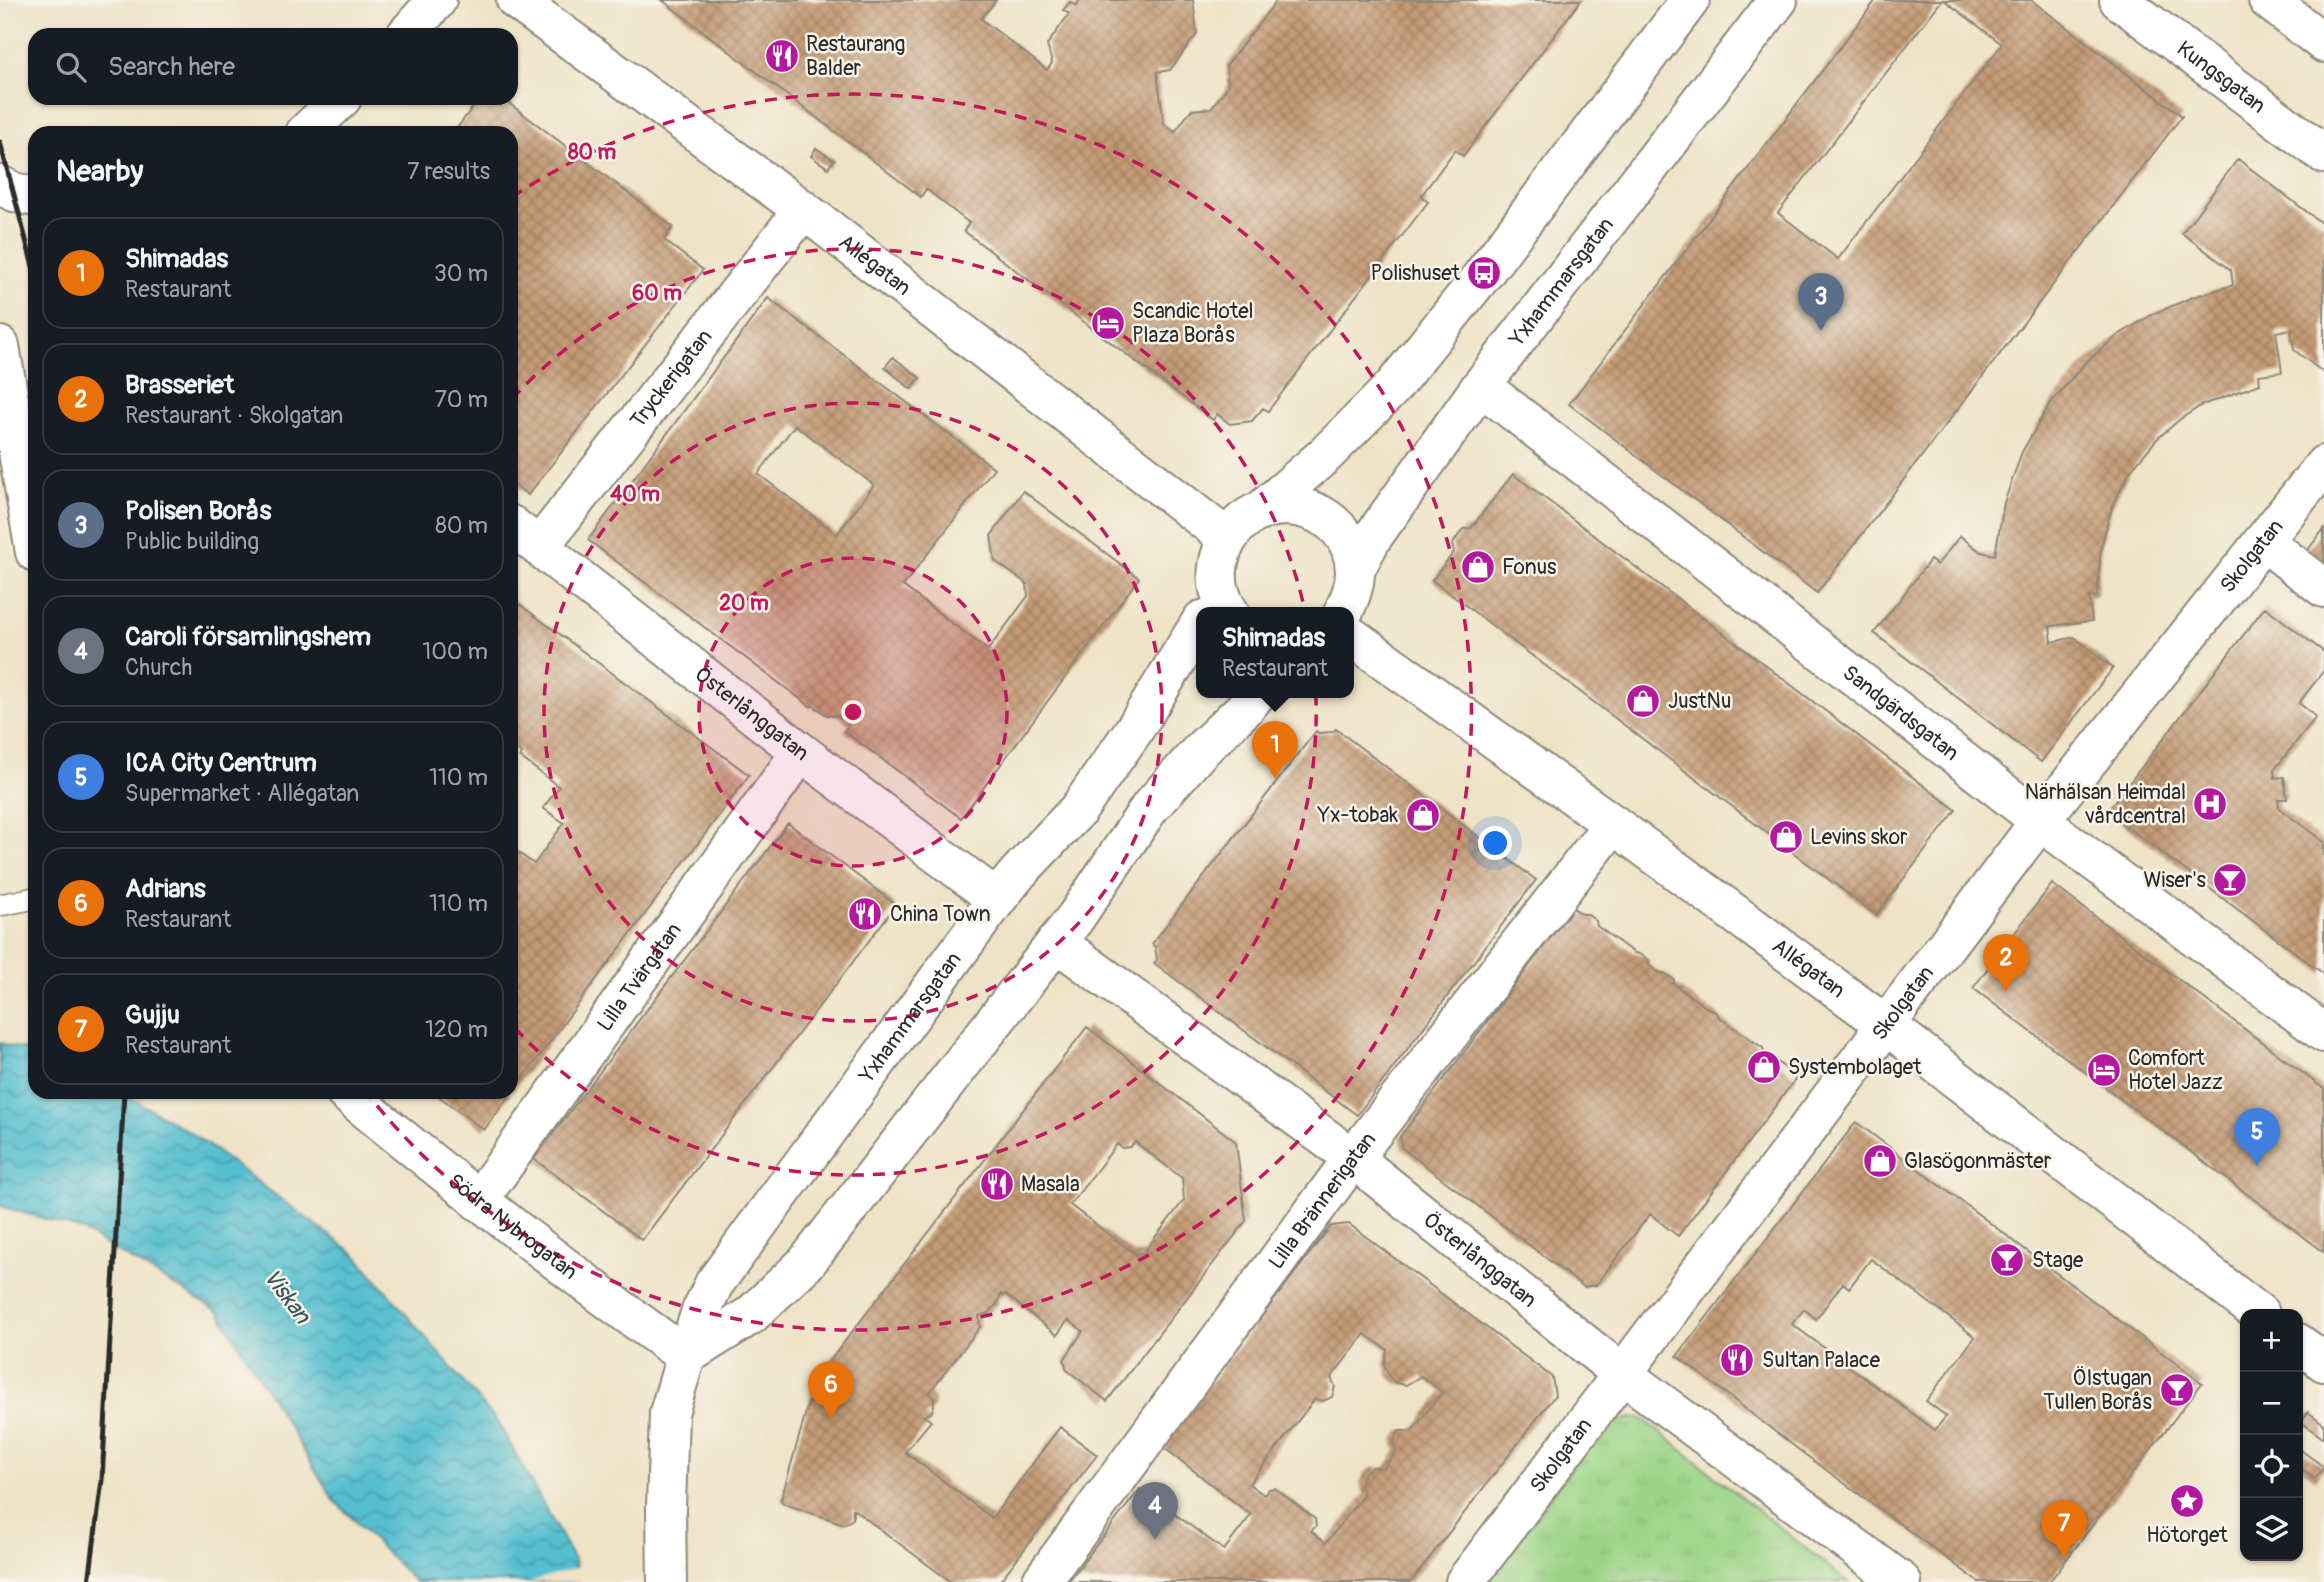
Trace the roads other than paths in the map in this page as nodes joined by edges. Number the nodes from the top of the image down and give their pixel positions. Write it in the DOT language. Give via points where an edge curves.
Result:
graph roads {
  1 [pos="437,0"];
  2 [pos="516,0"];
  3 [pos="1690,0"];
  4 [pos="1778,0"];
  5 [pos="2119,0"];
  6 [pos="2269,0"];
  7 [pos="412,28"];
  8 [pos="2324,43"];
  9 [pos="335,105"];
  10 [pos="312,126"];
  11 [pos="2324,154"];
  12 [pos="0,185"];
  13 [pos="28,195"];
  14 [pos="803,210"];
  15 [pos="0,346"];
  16 [pos="1481,386"];
  17 [pos="2324,465"];
  18 [pos="1264,508"];
  19 [pos="28,511"];
  20 [pos="525,536"];
  21 [pos="1227,538"];
  22 [pos="2263,541"];
  23 [pos="1355,570"];
  24 [pos="2324,588"];
  25 [pos="1217,603"];
  26 [pos="1346,607"];
  27 [pos="1196,630"];
  28 [pos="1354,638"];
  29 [pos="1253,698"];
  30 [pos="801,752"];
  31 [pos="2040,821"];
  32 [pos="1613,824"];
  33 [pos="28,899"];
  34 [pos="997,899"];
  35 [pos="0,905"];
  36 [pos="1056,942"];
  37 [pos="1886,1025"];
  38 [pos="2324,1033"];
  39 [pos="354,1099"];
  40 [pos="1353,1158"];
  41 [pos="478,1201"];
  42 [pos="2254,1309"];
  43 [pos="2303,1347"];
  44 [pos="686,1356"];
  45 [pos="2324,1362"];
  46 [pos="1620,1373"];
  47 [pos="667,1582"];
  48 [pos="1041,1582"];
  49 [pos="1465,1582"];
  50 [pos="1902,1582"];
  1 -- 7 [label="street"];
  2 -- 14 [label="street, Allégatan"];
  3 -- 18 [label="street" via="1392,388"];
  4 -- 16 [label="street, Yxhammarsgatan"];
  5 -- 11 [label="street, Kungsgatan"];
  6 -- 8 [label="street"];
  9 -- 10 [label="street"];
  12 -- 13 [label="street"];
  14 -- 20 [label="street, Tryckerigatan"];
  14 -- 21 [label="street, Allégatan"];
  15 -- 19 [label="street"];
  16 -- 23 [label="street, Yxhammarsgatan" via="1372,538"];
  16 -- 31 [label="street, Sandgärdsgatan"];
  17 -- 22 [label="street, Skolgatan"];
  18 -- 21 [label="street" via="1243,520"];
  18 -- 23 [label="street" via="1289,505 1314,511 1335,525 1349,545"];
  20 -- 30 [label="street, Österlånggatan"];
  21 -- 25 [label="street" via="1219,561"];
  22 -- 24 [label="street"];
  22 -- 31 [label="street, Skolgatan"];
  23 -- 26 [label="street"];
  27 -- 34 [label="street, Yxhammarsgatan" via="1078,810"];
  28 -- 32 [label="street, Allégatan"];
  29 -- 36 [label="street" via="1150,807"];
  30 -- 34 [label="street, Österlånggatan"];
  30 -- 41 [label="street, Lilla Tvärgatan"];
  31 -- 37 [label="street, Skolgatan"];
  31 -- 38 [label="street, Sandgärdsgatan"];
  32 -- 37 [label="street, Allégatan"];
  32 -- 40 [label="street, Lilla Brännerigatan"];
  33 -- 35 [label="lane"];
  34 -- 44 [label="street, Yxhammarsgatan" via="714,1284"];
  36 -- 40 [label="street, Österlånggatan"];
  36 -- 44 [label="street" via="806,1264 751,1315"];
  37 -- 42 [label="street, Allégatan"];
  37 -- 46 [label="street, Skolgatan"];
  39 -- 41 [label="street, Södra Nybrogatan"];
  40 -- 46 [label="street, Österlånggatan"];
  40 -- 48 [label="street, Lilla Brännerigatan"];
  41 -- 44 [label="street, Södra Nybrogatan"];
  43 -- 45 [label="street"];
  44 -- 47 [label="street, Yxhammarsgatan" via="669,1413"];
  46 -- 49 [label="street, Skolgatan"];
  46 -- 50 [label="street, Österlånggatan"];
}
